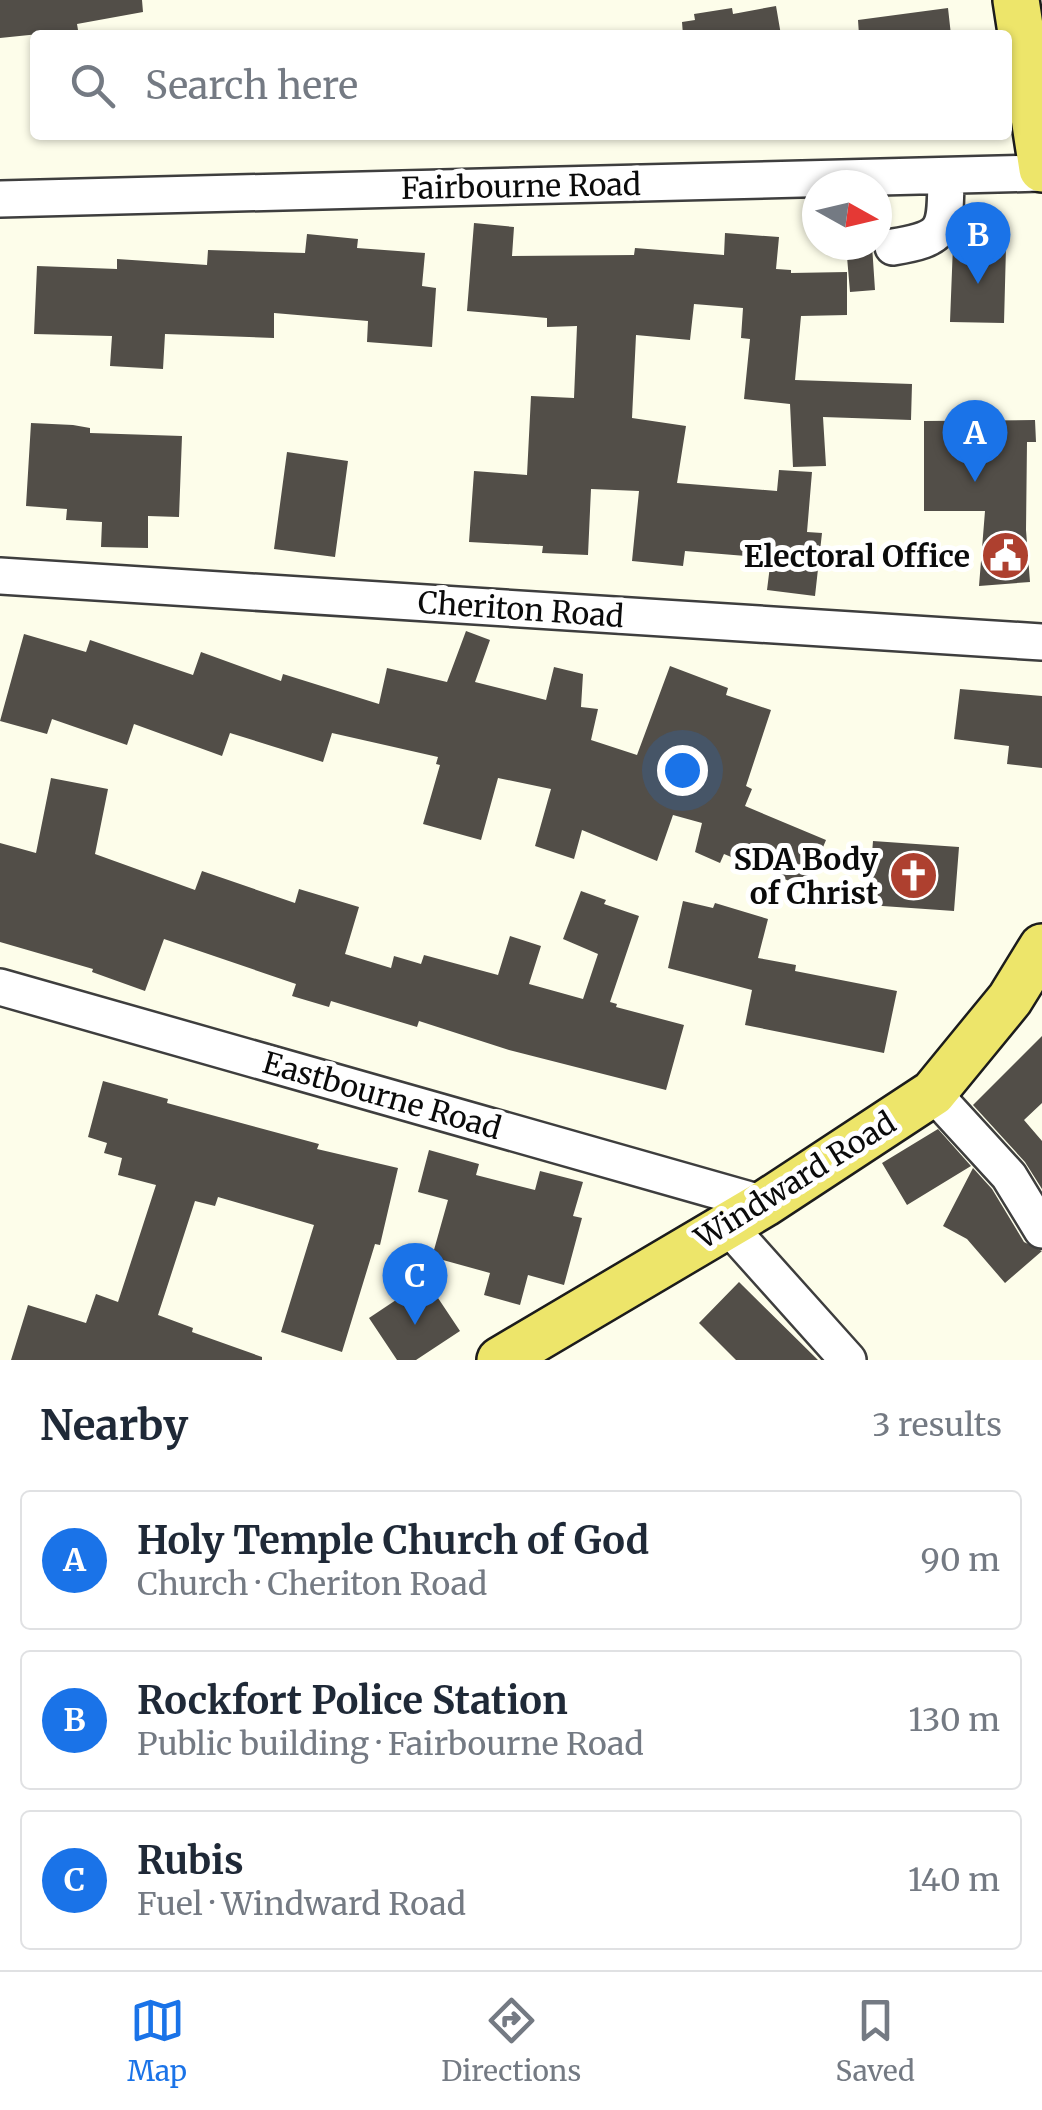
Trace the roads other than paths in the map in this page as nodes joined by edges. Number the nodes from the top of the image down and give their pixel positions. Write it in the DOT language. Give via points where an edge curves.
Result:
graph roads {
  1 [pos="1016,0"];
  2 [pos="1041,153"];
  3 [pos="946,176"];
  4 [pos="0,199"];
  5 [pos="892,246"];
  6 [pos="0,576"];
  7 [pos="1042,642"];
  8 [pos="1042,947"];
  9 [pos="0,986"];
  10 [pos="933,1094"];
  11 [pos="745,1214"];
  12 [pos="1042,1230"];
  13 [pos="500,1360"];
  14 [pos="848,1360"];
  1 -- 2 [label="main road"];
  2 -- 3 [label="street, Fairbourne Road"];
  3 -- 4 [label="street, Fairbourne Road"];
  3 -- 5 [label="street" via="936,234"];
  6 -- 7 [label="street, Cheriton Road"];
  8 -- 10 [label="main road, Windward Road" via="1010,999"];
  9 -- 11 [label="street, Eastbourne Road"];
  10 -- 11 [label="main road, Windward Road"];
  10 -- 12 [label="street" via="1009,1176"];
  11 -- 13 [label="main road, Windward Road"];
  11 -- 14 [label="street"];
}
